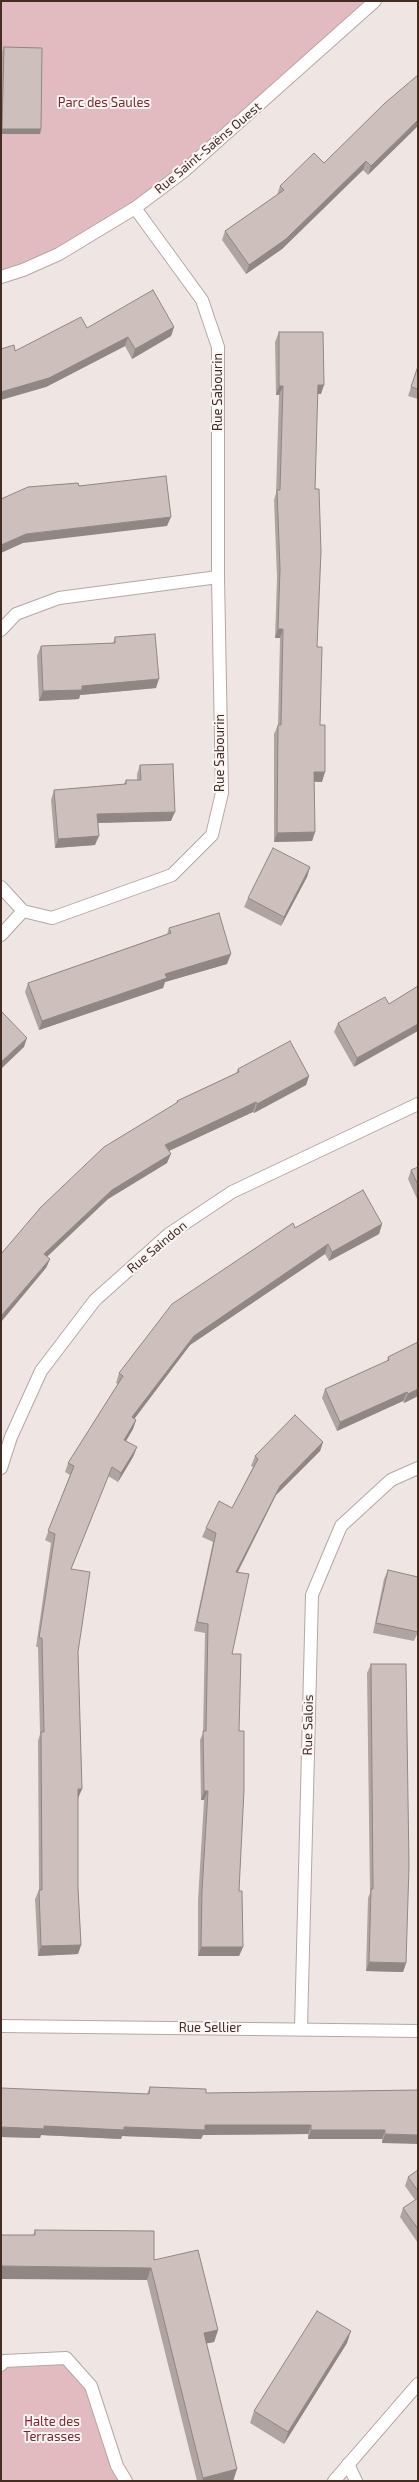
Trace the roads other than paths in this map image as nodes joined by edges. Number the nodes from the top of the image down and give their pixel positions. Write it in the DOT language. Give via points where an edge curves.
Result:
graph roads {
  1 [pos="375,1"];
  2 [pos="135,208"];
  3 [pos="1,277"];
  4 [pos="218,577"];
  5 [pos="1,630"];
  6 [pos="1,887"];
  7 [pos="23,911"];
  8 [pos="1,935"];
  9 [pos="418,1104"];
  10 [pos="1,1468"];
  11 [pos="418,1468"];
  12 [pos="1,2026"];
  13 [pos="301,2028"];
  14 [pos="418,2031"];
  15 [pos="1,2365"];
  16 [pos="418,2384"];
  17 [pos="348,2464"];
  18 [pos="126,2481"];
  19 [pos="334,2481"];
  20 [pos="356,2481"];
  1 -- 2 [label="street, Rue Saint-Saëns Ouest" via="183,172"];
  2 -- 3 [label="street, Rue Saint-Saëns Ouest" via="59,254"];
  2 -- 4 [label="street, Rue Sabourin" via="202,300 218,348"];
  4 -- 5 [label="street" via="59,598 16,614"];
  4 -- 7 [label="street, Rue Sabourin" via="222,794 212,835 172,875 52,918"];
  6 -- 7 [label="street"];
  7 -- 8 [label="street"];
  9 -- 10 [label="street, Rue Saindon" via="232,1192 169,1234 95,1300 41,1371 11,1437"];
  11 -- 13 [label="street, Rue Salois" via="391,1480 340,1526 312,1595"];
  12 -- 13 [label="street, Rue Sellier"];
  13 -- 14 [label="street, Rue Sellier"];
  15 -- 18 [label="street" via="4,2362 66,2358 91,2386 117,2466"];
  16 -- 17 [label="street"];
  17 -- 19 [label="street"];
  17 -- 20 [label="street"];
}
